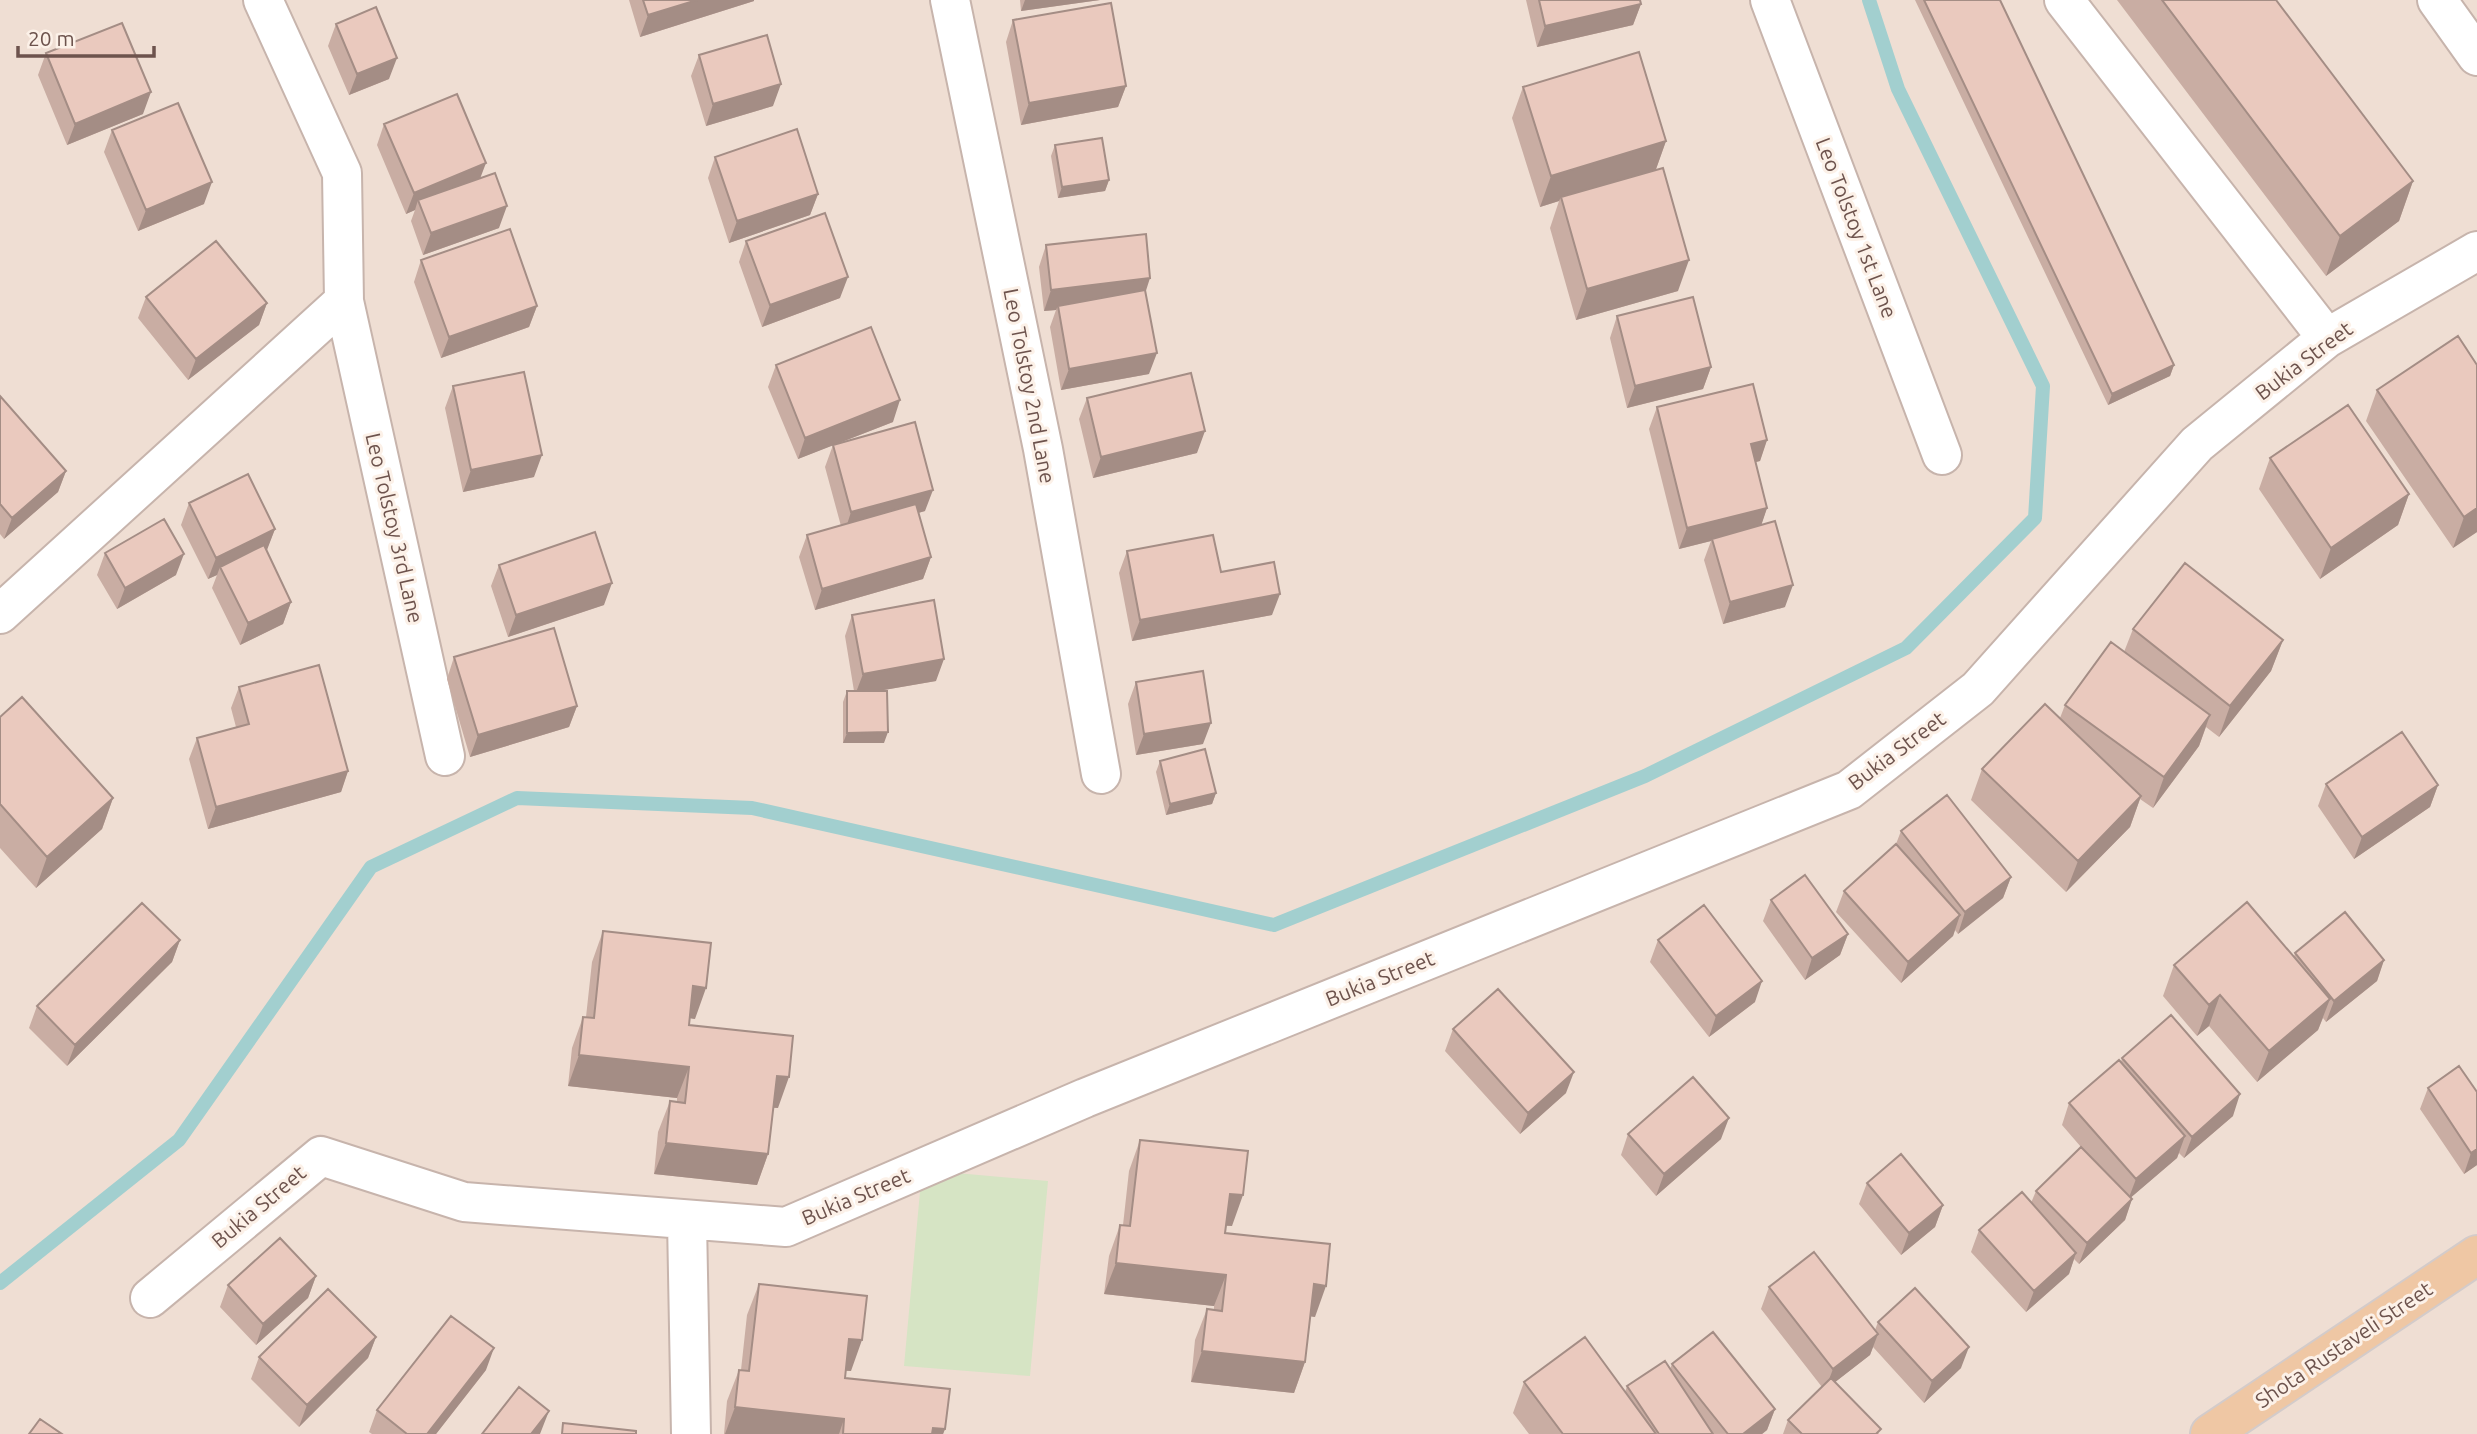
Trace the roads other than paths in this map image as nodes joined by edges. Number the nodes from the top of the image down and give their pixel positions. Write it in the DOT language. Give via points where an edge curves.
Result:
graph roads {
  1 [pos="263,0"];
  2 [pos="950,0"];
  3 [pos="1770,0"];
  4 [pos="2064,0"];
  5 [pos="2437,0"];
  6 [pos="2477,56"];
  7 [pos="2477,251"];
  8 [pos="344,301"];
  9 [pos="2327,338"];
  10 [pos="1942,455"];
  11 [pos="0,614"];
  12 [pos="445,755"];
  13 [pos="1101,774"];
  14 [pos="687,1221"];
  15 [pos="2477,1255"];
  16 [pos="150,1298"];
  17 [pos="691,1434"];
  18 [pos="2210,1434"];
  1 -- 8 [label="street, Leo Tolstoy 3rd Lane" via="342,173"];
  2 -- 13 [label="street, Leo Tolstoy 2nd Lane" via="1043,449"];
  3 -- 10 [label="street, Leo Tolstoy 1st Lane"];
  4 -- 9 [label="street"];
  5 -- 6 [label="street"];
  7 -- 9 [label="street, Bukia Street"];
  8 -- 11 [label="street"];
  8 -- 12 [label="street, Leo Tolstoy 3rd Lane"];
  9 -- 14 [label="street, Bukia Street" via="2197,444 1978,689 1849,790 1085,1098 786,1227"];
  14 -- 16 [label="street, Bukia Street" via="464,1202 321,1156"];
  14 -- 17 [label="street"];
  15 -- 18 [label="main road, Shota Rustaveli Street"];
}
